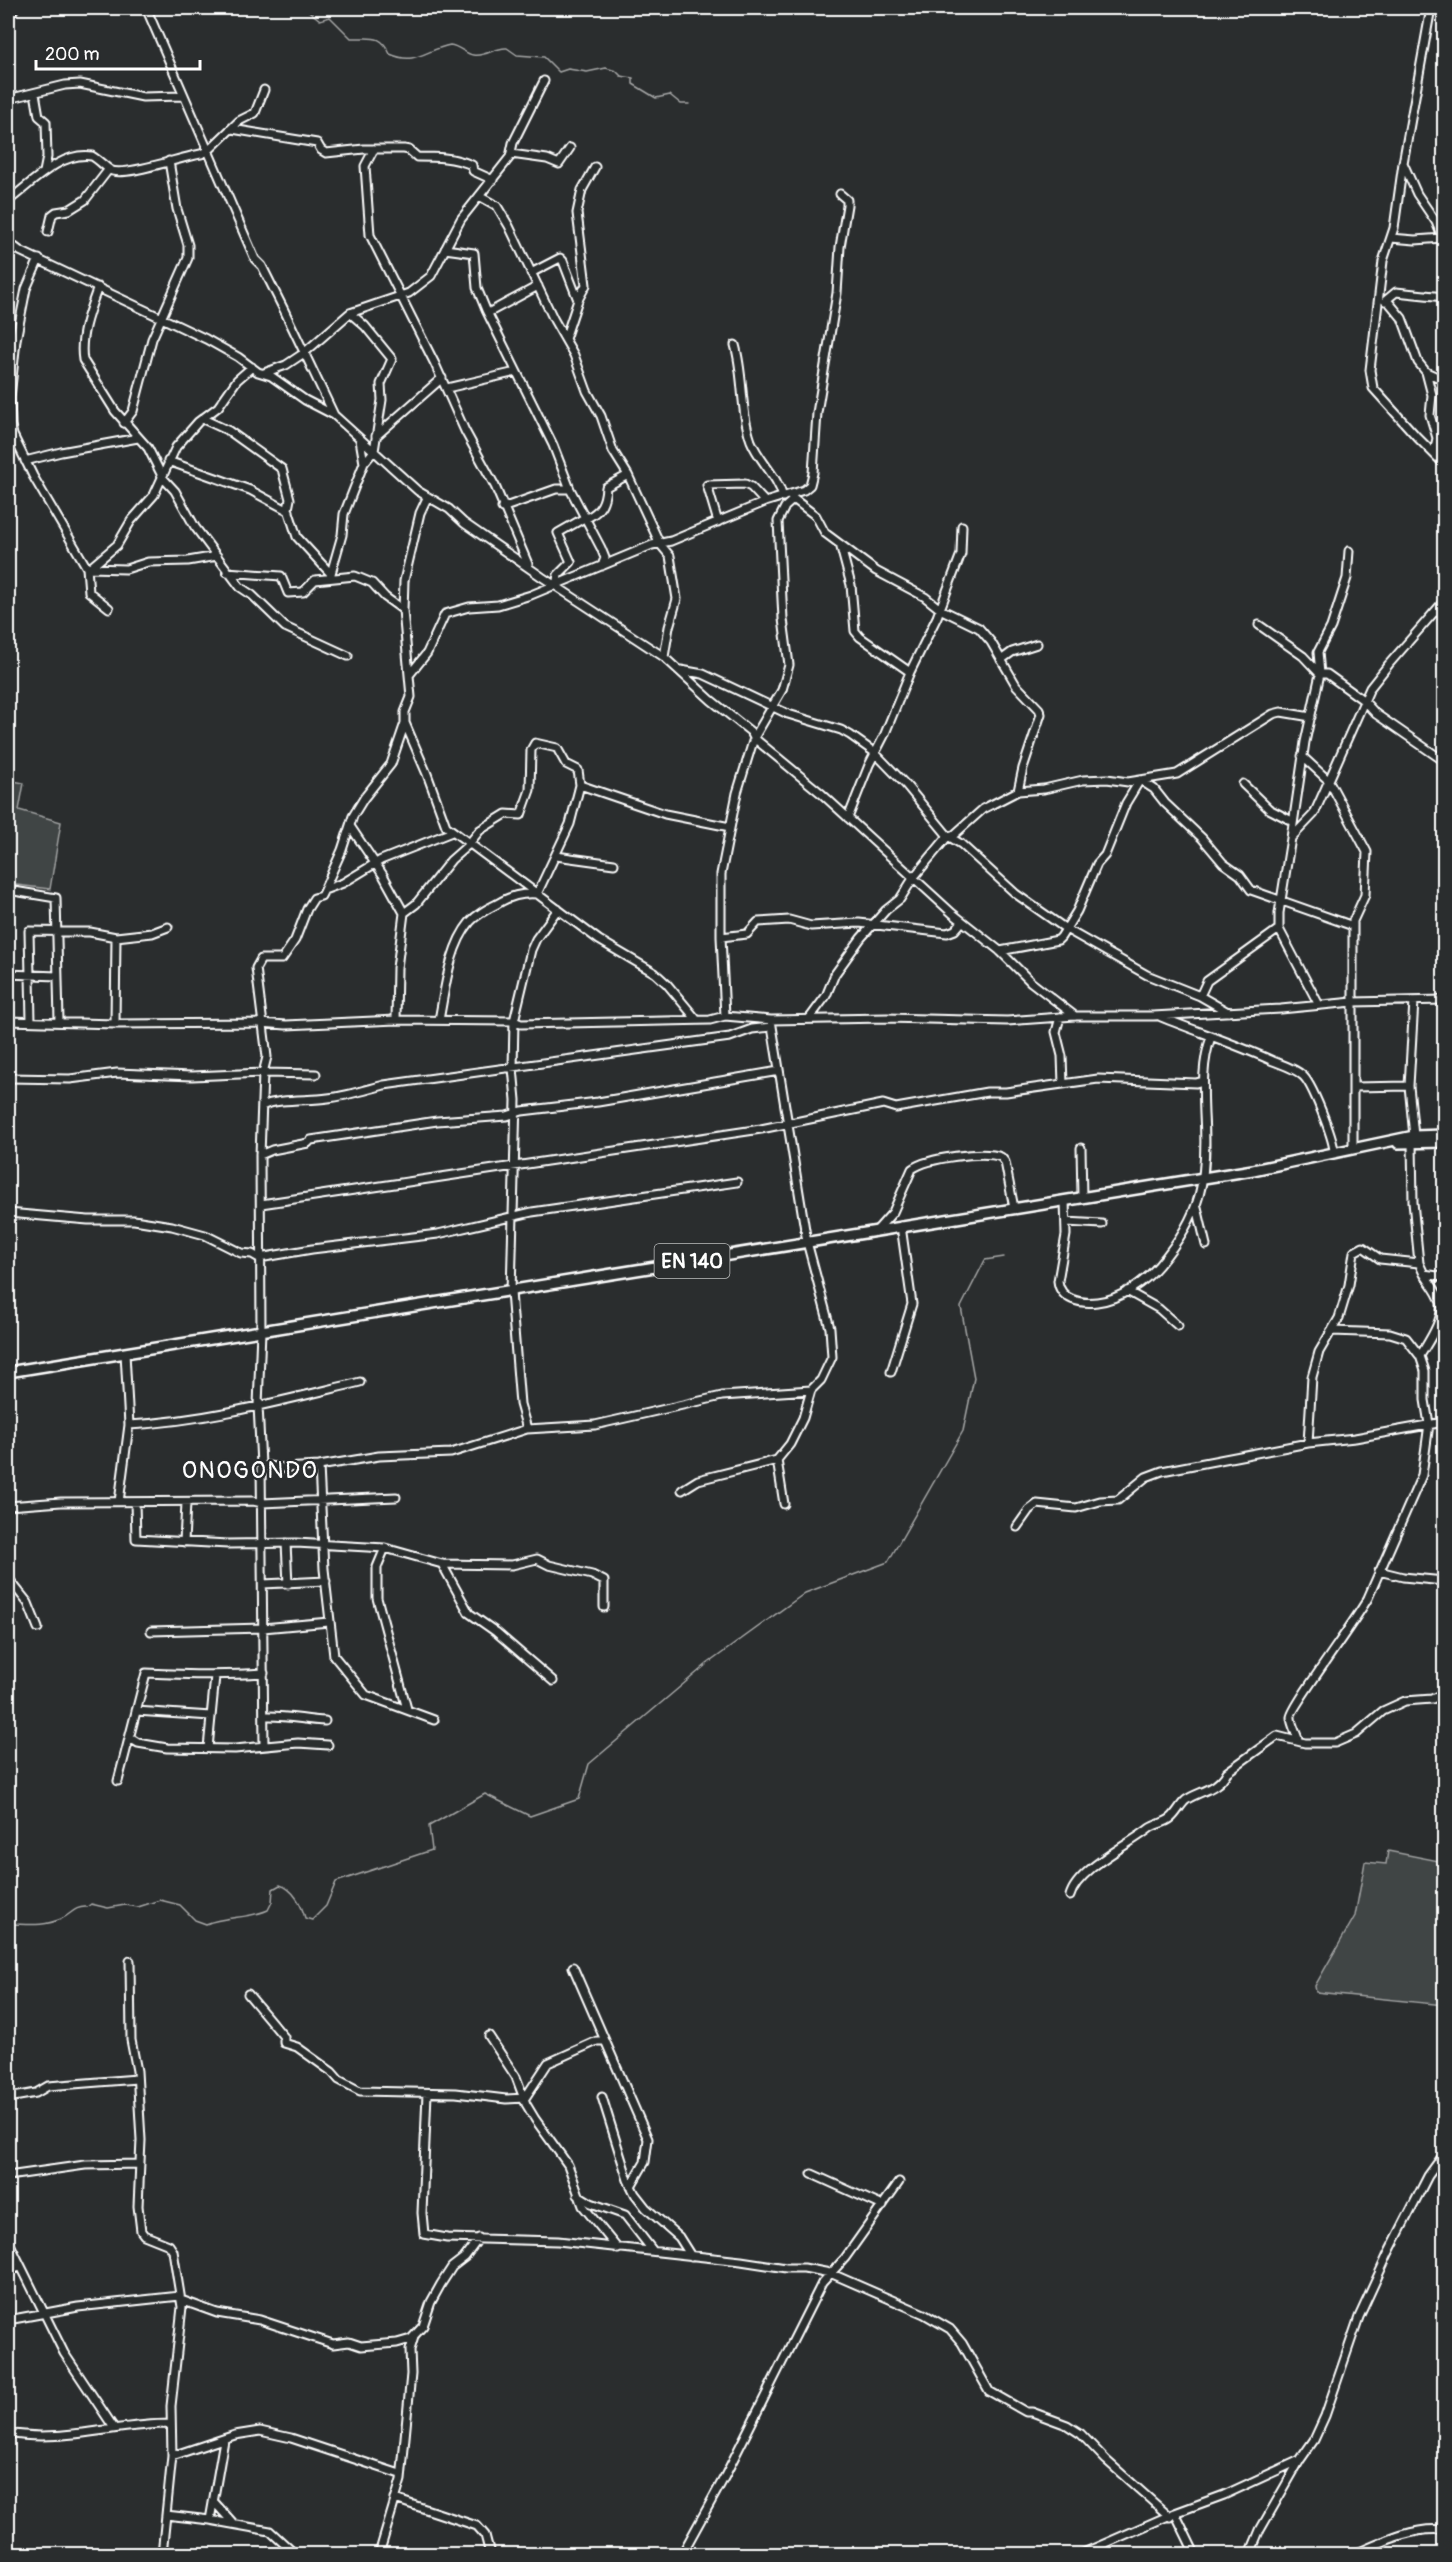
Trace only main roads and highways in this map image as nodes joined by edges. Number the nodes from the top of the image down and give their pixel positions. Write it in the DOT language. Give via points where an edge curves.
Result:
graph roads {
  1 [pos="1444,1135"];
  2 [pos="1413,1139"];
  3 [pos="1444,1143"];
  4 [pos="8,1372"];
  1 -- 2 [label="main road, EN 140"];
  2 -- 3 [label="main road, EN 140"];
  2 -- 4 [label="main road, EN 140" via="1353,1147 1253,1170"];
}
